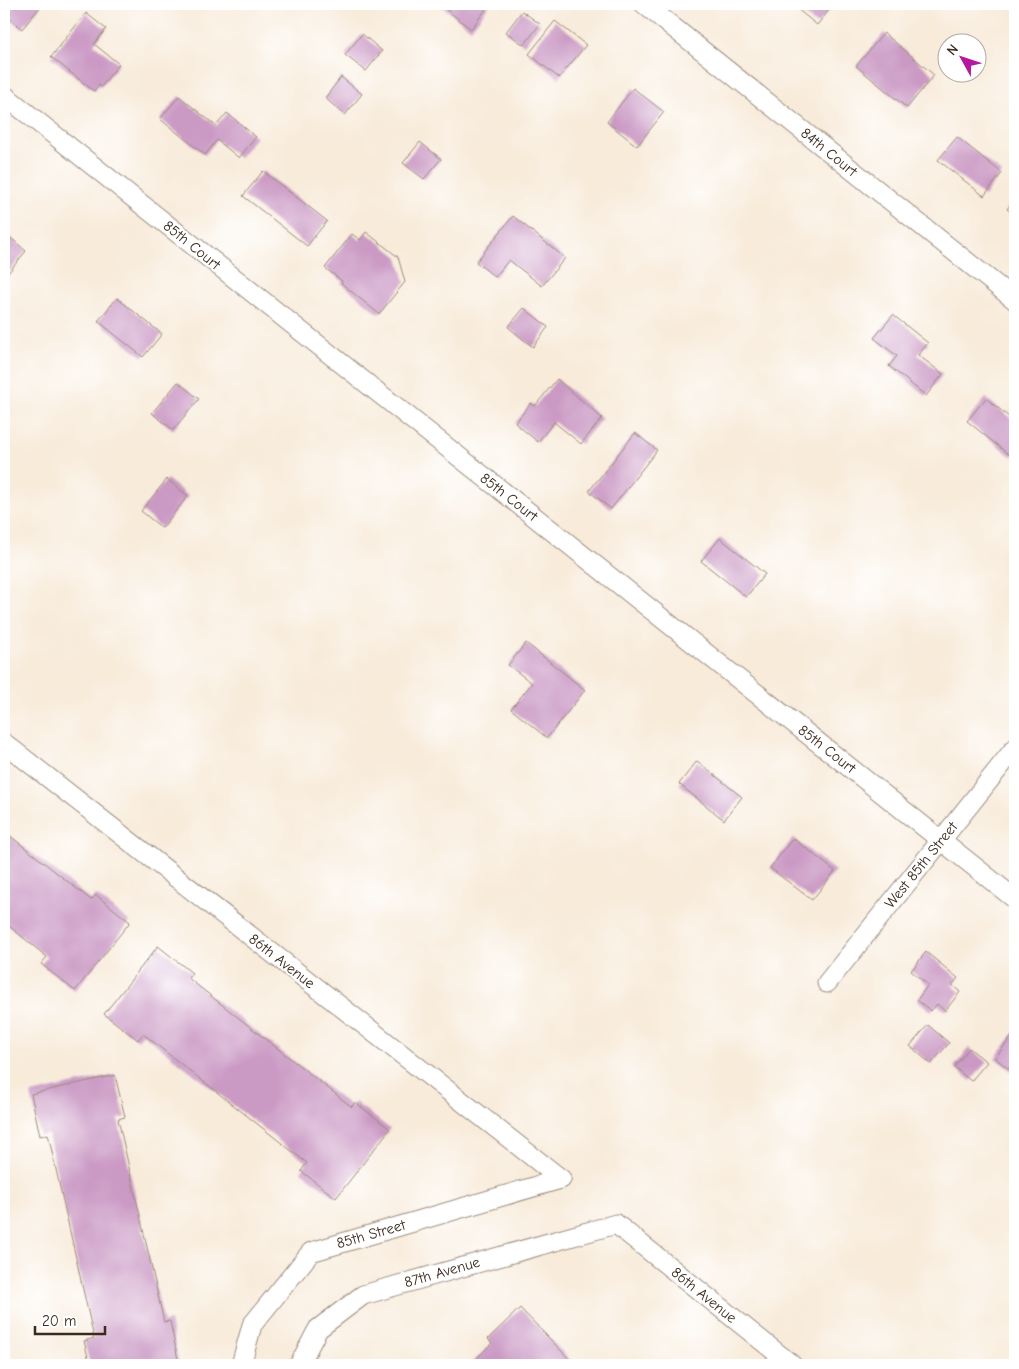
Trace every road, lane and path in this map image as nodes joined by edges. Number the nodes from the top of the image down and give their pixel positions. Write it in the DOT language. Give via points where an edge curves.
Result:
graph roads {
  1 [pos="644,4"];
  2 [pos="4,95"];
  3 [pos="1015,300"];
  4 [pos="4,743"];
  5 [pos="1015,748"];
  6 [pos="941,840"];
  7 [pos="1015,899"];
  8 [pos="827,983"];
  9 [pos="561,1179"];
  10 [pos="616,1224"];
  11 [pos="241,1365"];
  12 [pos="299,1365"];
  13 [pos="792,1365"];
  1 -- 3 [label="street, 84th Court"];
  2 -- 6 [label="street, 85th Court"];
  4 -- 9 [label="street, 86th Avenue"];
  5 -- 6 [label="street, West 85th Street"];
  6 -- 7 [label="street, 85th Court"];
  6 -- 8 [label="street, West 85th Street"];
  9 -- 11 [label="street, 85th Street" via="311,1252 252,1325"];
  10 -- 12 [label="street, 87th Avenue" via="363,1295 318,1329"];
  10 -- 13 [label="street, 86th Avenue"];
}
